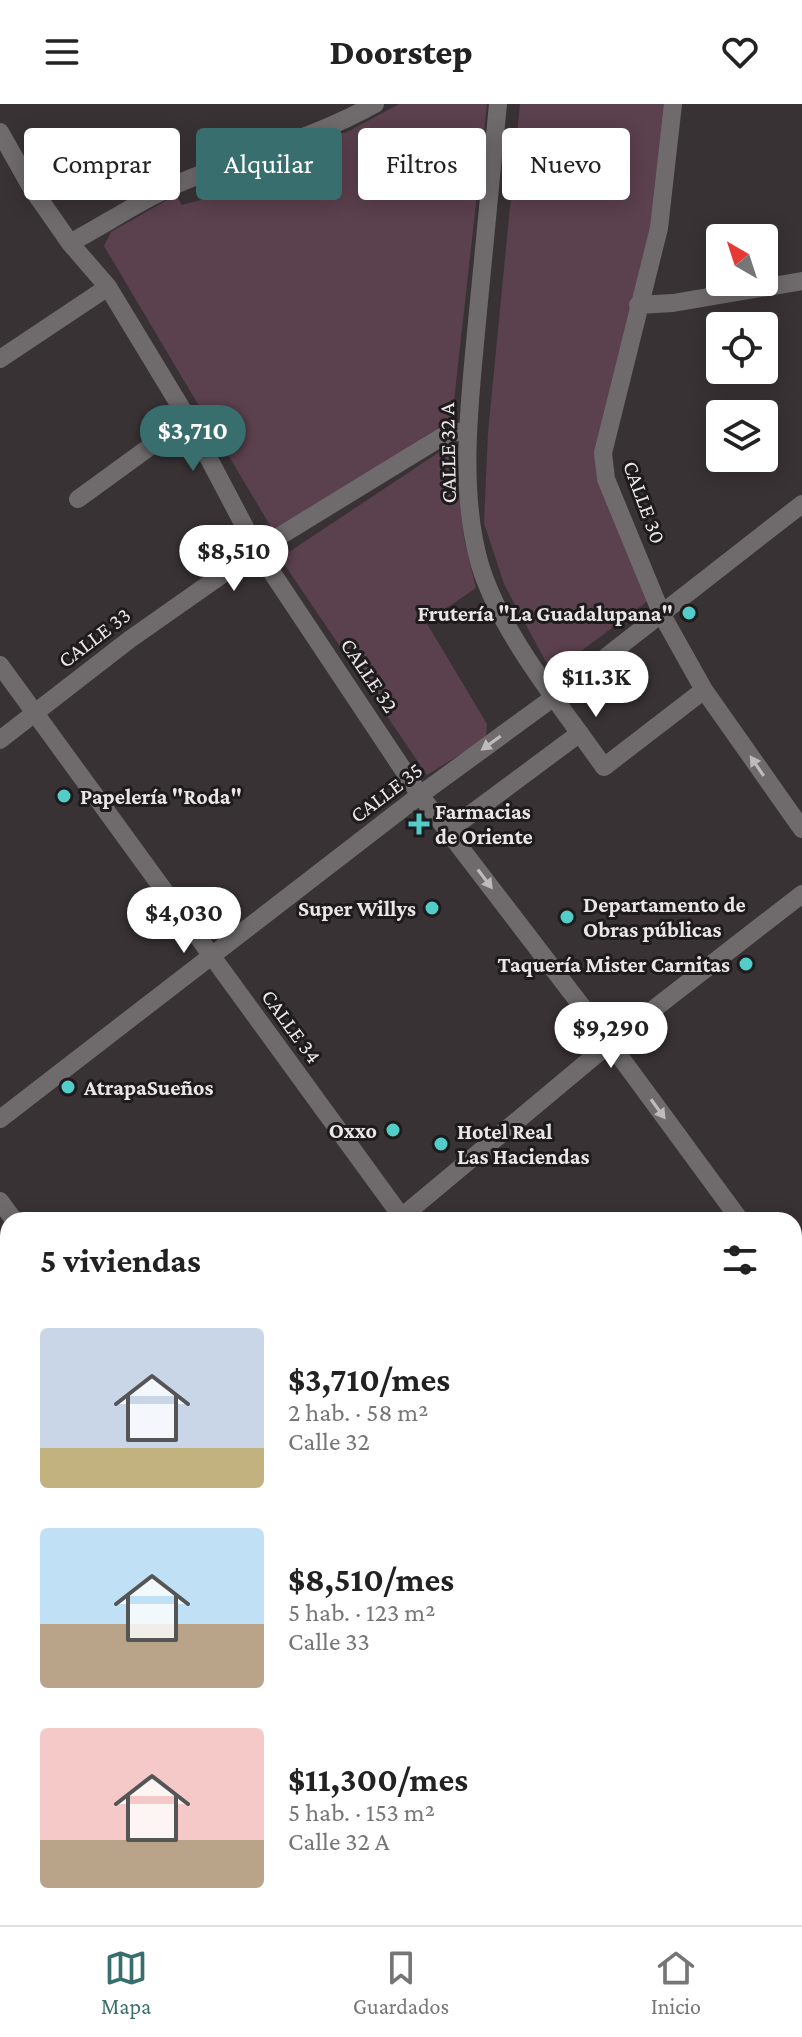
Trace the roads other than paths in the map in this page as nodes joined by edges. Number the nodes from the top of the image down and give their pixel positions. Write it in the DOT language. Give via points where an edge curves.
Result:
graph roads {
  1 [pos="375,104"];
  2 [pos="498,104"];
  3 [pos="673,104"];
  4 [pos="0,132"];
  5 [pos="70,243"];
  6 [pos="802,281"];
  7 [pos="108,287"];
  8 [pos="638,305"];
  9 [pos="0,359"];
  10 [pos="188,419"];
  11 [pos="467,431"];
  12 [pos="78,499"];
  13 [pos="802,504"];
  14 [pos="257,550"];
  15 [pos="662,615"];
  16 [pos="0,665"];
  17 [pos="704,690"];
  18 [pos="554,697"];
  19 [pos="34,713"];
  20 [pos="580,733"];
  21 [pos="0,740"];
  22 [pos="420,795"];
  23 [pos="802,829"];
  24 [pos="448,831"];
  25 [pos="802,894"];
  26 [pos="210,956"];
  27 [pos="610,1043"];
  28 [pos="0,1119"];
  29 [pos="397,1212"];
  30 [pos="410,1212"];
  31 [pos="734,1212"];
  1 -- 5 [label="street" via="346,120 193,177"];
  2 -- 11 [label="street, CALLE 32 A"];
  3 -- 8 [label="street, CALLE 30" via="659,228"];
  4 -- 5 [label="street, CALLE 32"];
  5 -- 7 [label="street, CALLE 32"];
  6 -- 8 [label="street"];
  7 -- 9 [label="street"];
  7 -- 10 [label="street, CALLE 32"];
  8 -- 15 [label="street, CALLE 30" via="603,453 606,479"];
  10 -- 12 [label="street"];
  10 -- 14 [label="street, CALLE 32"];
  11 -- 14 [label="street, CALLE 33" via="448,433"];
  11 -- 18 [label="street, CALLE 32 A" via="480,566 499,610"];
  13 -- 15 [label="street, CALLE 35"];
  14 -- 19 [label="street, CALLE 33"];
  14 -- 22 [label="street, CALLE 32"];
  15 -- 17 [label="street, CALLE 30"];
  15 -- 18 [label="street, CALLE 35"];
  16 -- 19 [label="street, CALLE 34"];
  17 -- 20 [label="street, CALLE 32 A" via="604,767"];
  23 -- 17 [label="street, CALLE 30, one-way"];
  18 -- 20 [label="street, CALLE 32 A"];
  18 -- 22 [label="street, CALLE 35, one-way"];
  19 -- 21 [label="street, CALLE 33"];
  19 -- 26 [label="street, CALLE 34"];
  20 -- 24 [label="street"];
  22 -- 24 [label="street, CALLE 32"];
  22 -- 26 [label="street, CALLE 35"];
  24 -- 27 [label="street, CALLE 32, one-way"];
  25 -- 27 [label="street"];
  26 -- 28 [label="street, CALLE 35"];
  26 -- 29 [label="street, CALLE 34"];
  27 -- 30 [label="street"];
  27 -- 31 [label="street, CALLE 32, one-way"];
}
